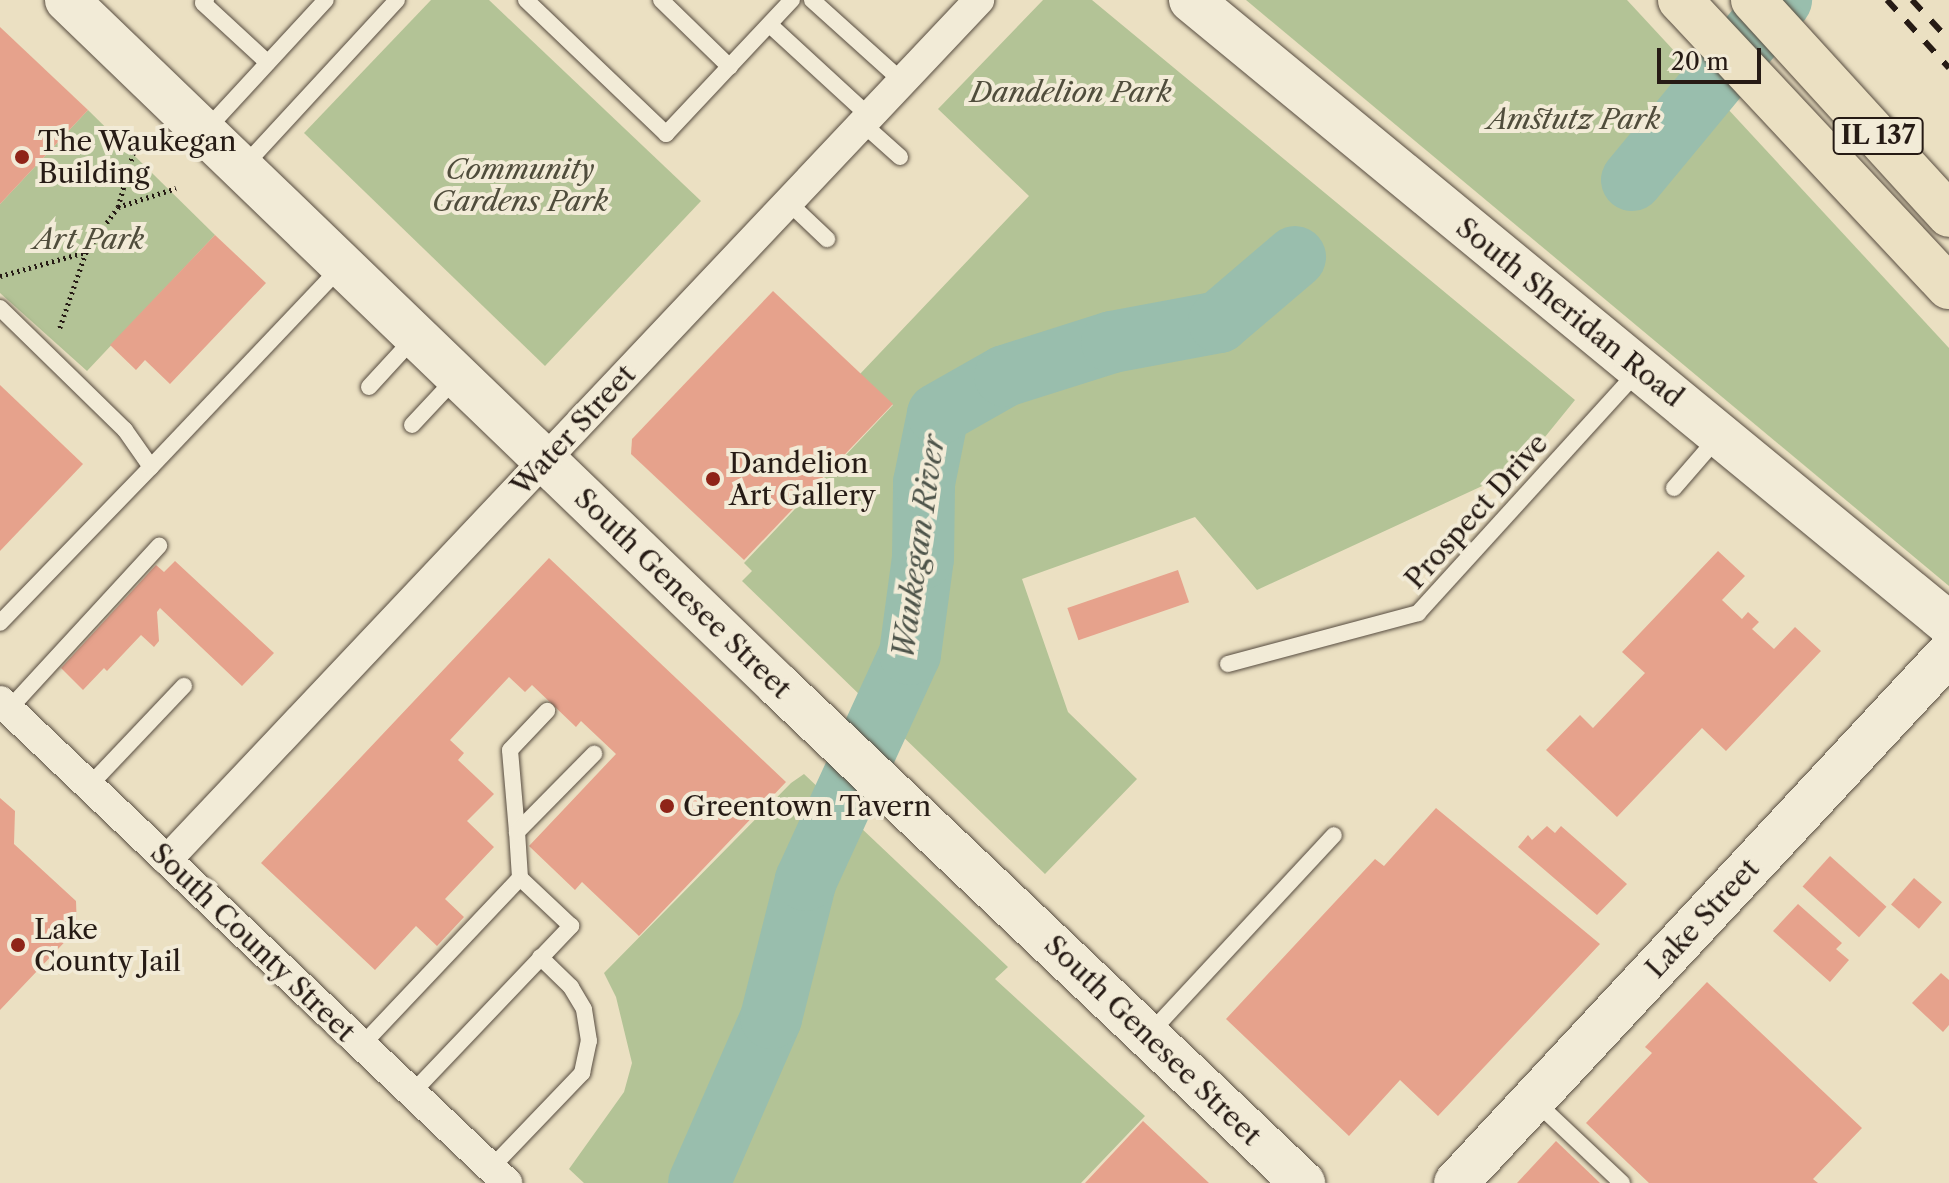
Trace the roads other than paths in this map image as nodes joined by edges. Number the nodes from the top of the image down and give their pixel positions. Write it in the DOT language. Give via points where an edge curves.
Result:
graph roads {
  1 [pos="67,0"];
  2 [pos="206,0"];
  3 [pos="326,0"];
  4 [pos="397,0"];
  5 [pos="526,0"];
  6 [pos="661,0"];
  7 [pos="792,0"];
  8 [pos="812,0"];
  9 [pos="979,0"];
  10 [pos="1191,0"];
  11 [pos="1753,0"];
  12 [pos="1693,14"];
  13 [pos="770,25"];
  14 [pos="268,63"];
  15 [pos="730,67"];
  16 [pos="902,81"];
  17 [pos="866,120"];
  18 [pos="204,132"];
  19 [pos="900,157"];
  20 [pos="242,169"];
  21 [pos="788,202"];
  22 [pos="1949,215"];
  23 [pos="827,239"];
  24 [pos="342,266"];
  25 [pos="1949,287"];
  26 [pos="0,308"];
  27 [pos="416,336"];
  28 [pos="1640,369"];
  29 [pos="457,377"];
  30 [pos="369,387"];
  31 [pos="412,425"];
  32 [pos="1720,435"];
  33 [pos="544,460"];
  34 [pos="151,467"];
  35 [pos="1674,488"];
  36 [pos="159,546"];
  37 [pos="0,623"];
  38 [pos="1949,624"];
  39 [pos="1949,653"];
  40 [pos="1228,664"];
  41 [pos="184,686"];
  42 [pos="4,705"];
  43 [pos="547,711"];
  44 [pos="594,754"];
  45 [pos="89,786"];
  46 [pos="517,832"];
  47 [pos="1334,835"];
  48 [pos="167,860"];
  49 [pos="520,878"];
  50 [pos="540,957"];
  51 [pos="1148,1035"];
  52 [pos="362,1045"];
  53 [pos="412,1093"];
  54 [pos="1533,1099"];
  55 [pos="499,1175"];
  56 [pos="1303,1183"];
  57 [pos="1456,1183"];
  58 [pos="1622,1183"];
  1 -- 18 [label="street, South Genesee Street"];
  2 -- 14 [label="lane" via="203,3"];
  3 -- 14 [label="lane"];
  4 -- 20 [label="lane"];
  5 -- 15 [label="lane" via="666,134"];
  6 -- 15 [label="lane"];
  7 -- 13 [label="lane"];
  8 -- 16 [label="lane"];
  9 -- 16 [label="street, Water Street"];
  10 -- 28 [label="street, South Sheridan Road"];
  11 -- 22 [label="highway, IL 137"];
  12 -- 25 [label="highway, IL 137"];
  13 -- 15 [label="lane"];
  13 -- 17 [label="lane"];
  14 -- 18 [label="lane"];
  16 -- 17 [label="street, Water Street"];
  17 -- 19 [label="lane"];
  17 -- 21 [label="street, Water Street"];
  18 -- 20 [label="street, South Genesee Street"];
  20 -- 24 [label="street, South Genesee Street"];
  21 -- 23 [label="lane"];
  21 -- 33 [label="street, Water Street"];
  24 -- 27 [label="street, South Genesee Street"];
  24 -- 34 [label="lane"];
  26 -- 34 [label="lane" via="125,430"];
  27 -- 29 [label="street, South Genesee Street"];
  27 -- 30 [label="lane"];
  28 -- 32 [label="street, South Sheridan Road"];
  28 -- 40 [label="lane, Prospect Drive" via="1418,613"];
  29 -- 31 [label="lane"];
  29 -- 33 [label="street, South Genesee Street"];
  32 -- 35 [label="lane"];
  32 -- 38 [label="street, South Sheridan Road"];
  33 -- 48 [label="street, Water Street"];
  33 -- 51 [label="street, South Genesee Street"];
  34 -- 37 [label="lane"];
  36 -- 42 [label="lane"];
  39 -- 54 [label="street, Lake Street"];
  41 -- 45 [label="lane"];
  42 -- 45 [label="street, South County Street"];
  43 -- 46 [label="lane" via="510,750"];
  44 -- 46 [label="lane"];
  45 -- 48 [label="street, South County Street"];
  46 -- 49 [label="lane"];
  47 -- 51 [label="lane"];
  48 -- 52 [label="street, South County Street"];
  49 -- 50 [label="lane" via="571,926"];
  49 -- 52 [label="lane"];
  50 -- 53 [label="lane"];
  50 -- 55 [label="lane" via="571,987 584,1009 589,1041 582,1073"];
  51 -- 56 [label="street, South Genesee Street"];
  52 -- 53 [label="street, South County Street"];
  53 -- 55 [label="street, South County Street"];
  54 -- 57 [label="street, Lake Street"];
  54 -- 58 [label="lane"];
}
